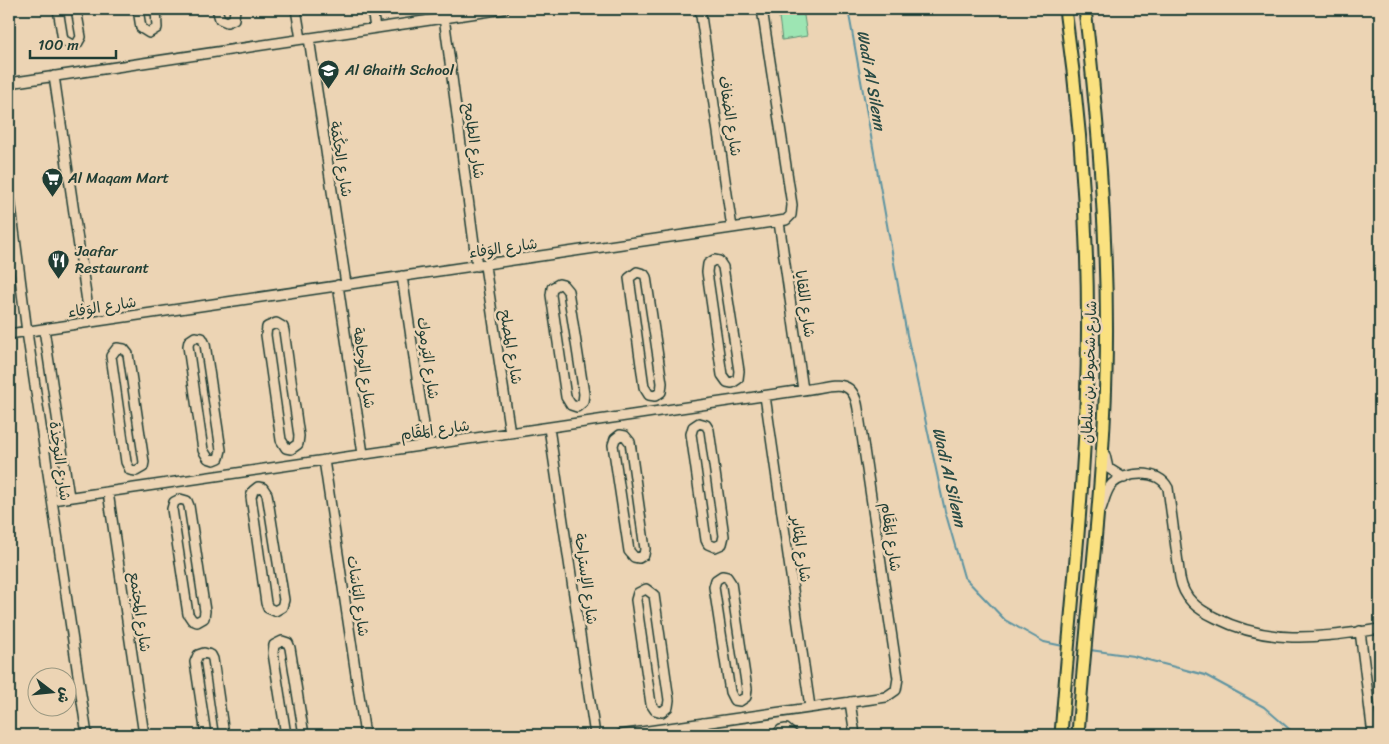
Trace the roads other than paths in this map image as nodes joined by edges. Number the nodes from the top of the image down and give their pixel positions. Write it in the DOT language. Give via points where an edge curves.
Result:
graph roads {
  1 [pos="58,9"];
  2 [pos="76,9"];
  3 [pos="138,9"];
  4 [pos="156,9"];
  5 [pos="217,9"];
  6 [pos="235,9"];
  7 [pos="296,9"];
  8 [pos="372,9"];
  9 [pos="504,9"];
  10 [pos="700,9"];
  11 [pos="762,9"];
  12 [pos="1065,9"];
  13 [pos="1085,9"];
  14 [pos="445,15"];
  15 [pos="375,28"];
  16 [pos="305,39"];
  17 [pos="54,76"];
  18 [pos="9,83"];
  19 [pos="9,191"];
  20 [pos="779,222"];
  21 [pos="732,228"];
  22 [pos="19,260"];
  23 [pos="9,262"];
  24 [pos="481,266"];
  25 [pos="402,276"];
  26 [pos="342,284"];
  27 [pos="90,322"];
  28 [pos="44,329"];
  29 [pos="27,332"];
  30 [pos="733,332"];
  31 [pos="9,334"];
  32 [pos="716,334"];
  33 [pos="656,342"];
  34 [pos="638,344"];
  35 [pos="578,355"];
  36 [pos="560,358"];
  37 [pos="732,383"];
  38 [pos="804,390"];
  39 [pos="293,395"];
  40 [pos="655,396"];
  41 [pos="765,396"];
  42 [pos="275,398"];
  43 [pos="736,400"];
  44 [pos="215,406"];
  45 [pos="696,406"];
  46 [pos="577,407"];
  47 [pos="197,408"];
  48 [pos="657,412"];
  49 [pos="137,418"];
  50 [pos="618,418"];
  51 [pos="120,421"];
  52 [pos="698,423"];
  53 [pos="580,424"];
  54 [pos="549,428"];
  55 [pos="510,433"];
  56 [pos="620,435"];
  57 [pos="1103,436"];
  58 [pos="427,445"];
  59 [pos="291,449"];
  60 [pos="363,454"];
  61 [pos="214,460"];
  62 [pos="324,460"];
  63 [pos="294,464"];
  64 [pos="255,470"];
  65 [pos="136,471"];
  66 [pos="715,473"];
  67 [pos="217,476"];
  68 [pos="697,476"];
  69 [pos="1124,478"];
  70 [pos="177,482"];
  71 [pos="636,485"];
  72 [pos="139,487"];
  73 [pos="258,487"];
  74 [pos="619,487"];
  75 [pos="108,492"];
  76 [pos="69,498"];
  77 [pos="180,499"];
  78 [pos="52,500"];
  79 [pos="1097,526"];
  80 [pos="274,537"];
  81 [pos="257,540"];
  82 [pos="196,548"];
  83 [pos="178,551"];
  84 [pos="1380,629"];
  85 [pos="1360,632"];
  86 [pos="741,648"];
  87 [pos="724,650"];
  88 [pos="663,660"];
  89 [pos="645,662"];
  90 [pos="740,701"];
  91 [pos="850,702"];
  92 [pos="810,707"];
  93 [pos="780,711"];
  94 [pos="300,712"];
  95 [pos="662,712"];
  96 [pos="283,714"];
  97 [pos="742,717"];
  98 [pos="222,723"];
  99 [pos="704,723"];
  100 [pos="204,726"];
  101 [pos="664,728"];
  102 [pos="780,732"];
  103 [pos="87,735"];
  104 [pos="144,735"];
  105 [pos="206,735"];
  106 [pos="224,735"];
  107 [pos="286,735"];
  108 [pos="304,735"];
  109 [pos="365,735"];
  110 [pos="595,735"];
  111 [pos="624,735"];
  112 [pos="705,735"];
  113 [pos="794,735"];
  114 [pos="855,735"];
  115 [pos="1061,735"];
  116 [pos="1078,735"];
  117 [pos="1374,735"];
  1 -- 2 [label="street" via="63,40 72,45 77,44 80,37"];
  3 -- 4 [label="street" via="141,28 149,33 157,28"];
  5 -- 6 [label="street" via="220,19 227,22 234,18"];
  7 -- 16 [label="street, شارع الحِكْمَة"];
  8 -- 15 [label="street"];
  9 -- 14 [label="street"];
  10 -- 21 [label="street, شارع الضفاف"];
  11 -- 20 [label="street" via="792,204 789,218"];
  12 -- 115 [label="main road, شارع شخبوط بن سلطان" via="1082,157 1087,289 1086,408"];
  13 -- 57 [label="main road, شارع شخبوط بن سلطان" via="1104,208 1107,304"];
  14 -- 15 [label="street"];
  14 -- 24 [label="street, شارع الطامح" via="474,240"];
  15 -- 16 [label="street"];
  16 -- 17 [label="street"];
  16 -- 26 [label="street, شارع الحِكْمَة"];
  17 -- 18 [label="street"];
  17 -- 27 [label="street"];
  19 -- 22 [label="street, شارع النوخذة"];
  20 -- 21 [label="street, شارع الوَفاء"];
  20 -- 38 [label="street, شارع اللقايا"];
  21 -- 24 [label="street, شارع الوَفاء"];
  22 -- 23 [label="street"];
  22 -- 29 [label="street, شارع النوخذة"];
  24 -- 25 [label="street, شارع الوَفاء"];
  24 -- 55 [label="street, شارع المصلح"];
  25 -- 26 [label="street, شارع الوَفاء"];
  25 -- 58 [label="street, شارع اليَرموك"];
  26 -- 27 [label="street, شارع الوَفاء"];
  26 -- 60 [label="street, شارع الوجاهة"];
  27 -- 28 [label="street, شارع الوَفاء"];
  28 -- 29 [label="street, شارع الوَفاء"];
  28 -- 76 [label="street, شارع النوخذة"];
  29 -- 31 [label="street, شارع الوَفاء"];
  29 -- 78 [label="street, شارع النوخذة"];
  30 -- 32 [label="street"];
  30 -- 32 [label="street" via="723,267 714,260 708,264 707,272"];
  30 -- 37 [label="street" via="739,377"];
  32 -- 37 [label="street" via="722,375 726,382"];
  33 -- 34 [label="street"];
  33 -- 34 [label="street" via="646,278 637,272 629,280"];
  33 -- 40 [label="street" via="662,386 660,394"];
  34 -- 40 [label="street" via="645,390"];
  35 -- 36 [label="street"];
  35 -- 36 [label="street" via="568,291 559,284 552,288 551,296"];
  35 -- 46 [label="street" via="584,397"];
  36 -- 46 [label="street" via="567,401"];
  37 -- 43 [label="street"];
  38 -- 41 [label="street, شارع المَقَام"];
  38 -- 91 [label="street, شارع المَقَام" via="844,386 852,390 857,399 898,682 896,690 888,696"];
  39 -- 42 [label="street"];
  39 -- 42 [label="street" via="284,329 273,323 267,327 266,335"];
  39 -- 59 [label="street" via="299,439 296,447"];
  40 -- 48 [label="street"];
  41 -- 43 [label="street, شارع المَقَام"];
  41 -- 92 [label="street, شارع المثابر"];
  42 -- 59 [label="street" via="281,440 286,448"];
  43 -- 45 [label="street, شارع المَقَام"];
  44 -- 47 [label="street"];
  44 -- 47 [label="street" via="206,344 202,338 195,337 188,346"];
  44 -- 61 [label="street" via="222,450 219,458"];
  45 -- 48 [label="street, شارع المَقَام"];
  45 -- 52 [label="street"];
  46 -- 53 [label="street"];
  47 -- 61 [label="street" via="204,454"];
  48 -- 50 [label="street, شارع المَقَام"];
  49 -- 51 [label="street"];
  49 -- 51 [label="street" via="128,354 117,348 111,356"];
  49 -- 65 [label="street" via="144,462"];
  50 -- 53 [label="street, شارع المَقَام"];
  50 -- 56 [label="street"];
  51 -- 65 [label="street" via="126,465"];
  52 -- 66 [label="street" via="708,428"];
  52 -- 68 [label="street" via="691,431"];
  53 -- 54 [label="street, شارع المَقَام"];
  54 -- 55 [label="street, شارع المَقَام"];
  54 -- 110 [label="street, شارع الإستراحة"];
  55 -- 58 [label="street, شارع المَقَام"];
  56 -- 71 [label="street" via="629,439"];
  56 -- 74 [label="street" via="613,445"];
  57 -- 69 [label="street" via="1108,468"];
  57 -- 79 [label="main road, شارع شخبوط بن سلطان"];
  58 -- 60 [label="street, شارع المَقَام"];
  59 -- 63 [label="street"];
  60 -- 62 [label="street, شارع المَقَام"];
  61 -- 67 [label="street"];
  62 -- 63 [label="street, شارع المَقَام"];
  62 -- 109 [label="street, شارع اليَاسَات"];
  63 -- 64 [label="street, شارع المَقَام"];
  64 -- 67 [label="street, شارع المَقَام"];
  64 -- 73 [label="street"];
  65 -- 72 [label="street"];
  66 -- 68 [label="street"];
  66 -- 68 [label="street" via="724,536 722,544 715,547 706,540"];
  67 -- 70 [label="street, شارع المَقَام"];
  69 -- 79 [label="street" via="1109,489"];
  69 -- 85 [label="street" via="1154,475 1166,484 1181,584 1187,598 1197,608 1233,626 1271,636 1316,637"];
  70 -- 72 [label="street, شارع المَقَام"];
  70 -- 77 [label="street"];
  71 -- 74 [label="street"];
  71 -- 74 [label="street" via="645,551 638,558 629,552"];
  72 -- 75 [label="street, شارع المَقَام"];
  73 -- 80 [label="street" via="266,491"];
  73 -- 81 [label="street" via="251,497"];
  75 -- 76 [label="street, شارع المَقَام"];
  75 -- 104 [label="street, شارع المجتمع"];
  76 -- 78 [label="street, شارع المَقَام"];
  77 -- 82 [label="street" via="189,503"];
  77 -- 83 [label="street" via="172,507"];
  78 -- 103 [label="street, شارع النوخذة"];
  79 -- 116 [label="main road, شارع شخبوط بن سلطان"];
  80 -- 81 [label="street"];
  80 -- 81 [label="street" via="284,600 278,610 270,610 266,603"];
  82 -- 83 [label="street"];
  82 -- 83 [label="street" via="206,611 204,618 197,622 188,614"];
  84 -- 85 [label="street"];
  85 -- 117 [label="street"];
  86 -- 87 [label="street"];
  86 -- 87 [label="street" via="731,583 722,576 714,585"];
  86 -- 90 [label="street" via="747,692"];
  87 -- 90 [label="street" via="731,695"];
  88 -- 89 [label="street"];
  88 -- 89 [label="street" via="654,595 644,589 636,598"];
  88 -- 95 [label="street" via="669,702"];
  89 -- 95 [label="street" via="652,706"];
  90 -- 97 [label="street"];
  91 -- 92 [label="street, شارع المَقَام"];
  91 -- 114 [label="street"];
  92 -- 93 [label="street, شارع المَقَام"];
  93 -- 97 [label="street, شارع المَقَام"];
  93 -- 102 [label="street"];
  94 -- 96 [label="street"];
  94 -- 96 [label="street" via="290,648 282,641 273,650"];
  94 -- 108 [label="street"];
  95 -- 101 [label="street"];
  96 -- 107 [label="street"];
  97 -- 99 [label="street, شارع المَقَام"];
  98 -- 100 [label="street"];
  98 -- 100 [label="street" via="213,659 204,653 198,655 195,662"];
  98 -- 106 [label="street"];
  99 -- 101 [label="street, شارع المَقَام"];
  99 -- 112 [label="street"];
  100 -- 105 [label="street"];
  101 -- 111 [label="street, شارع المَقَام"];
  102 -- 113 [label="street" via="789,730"];
}
